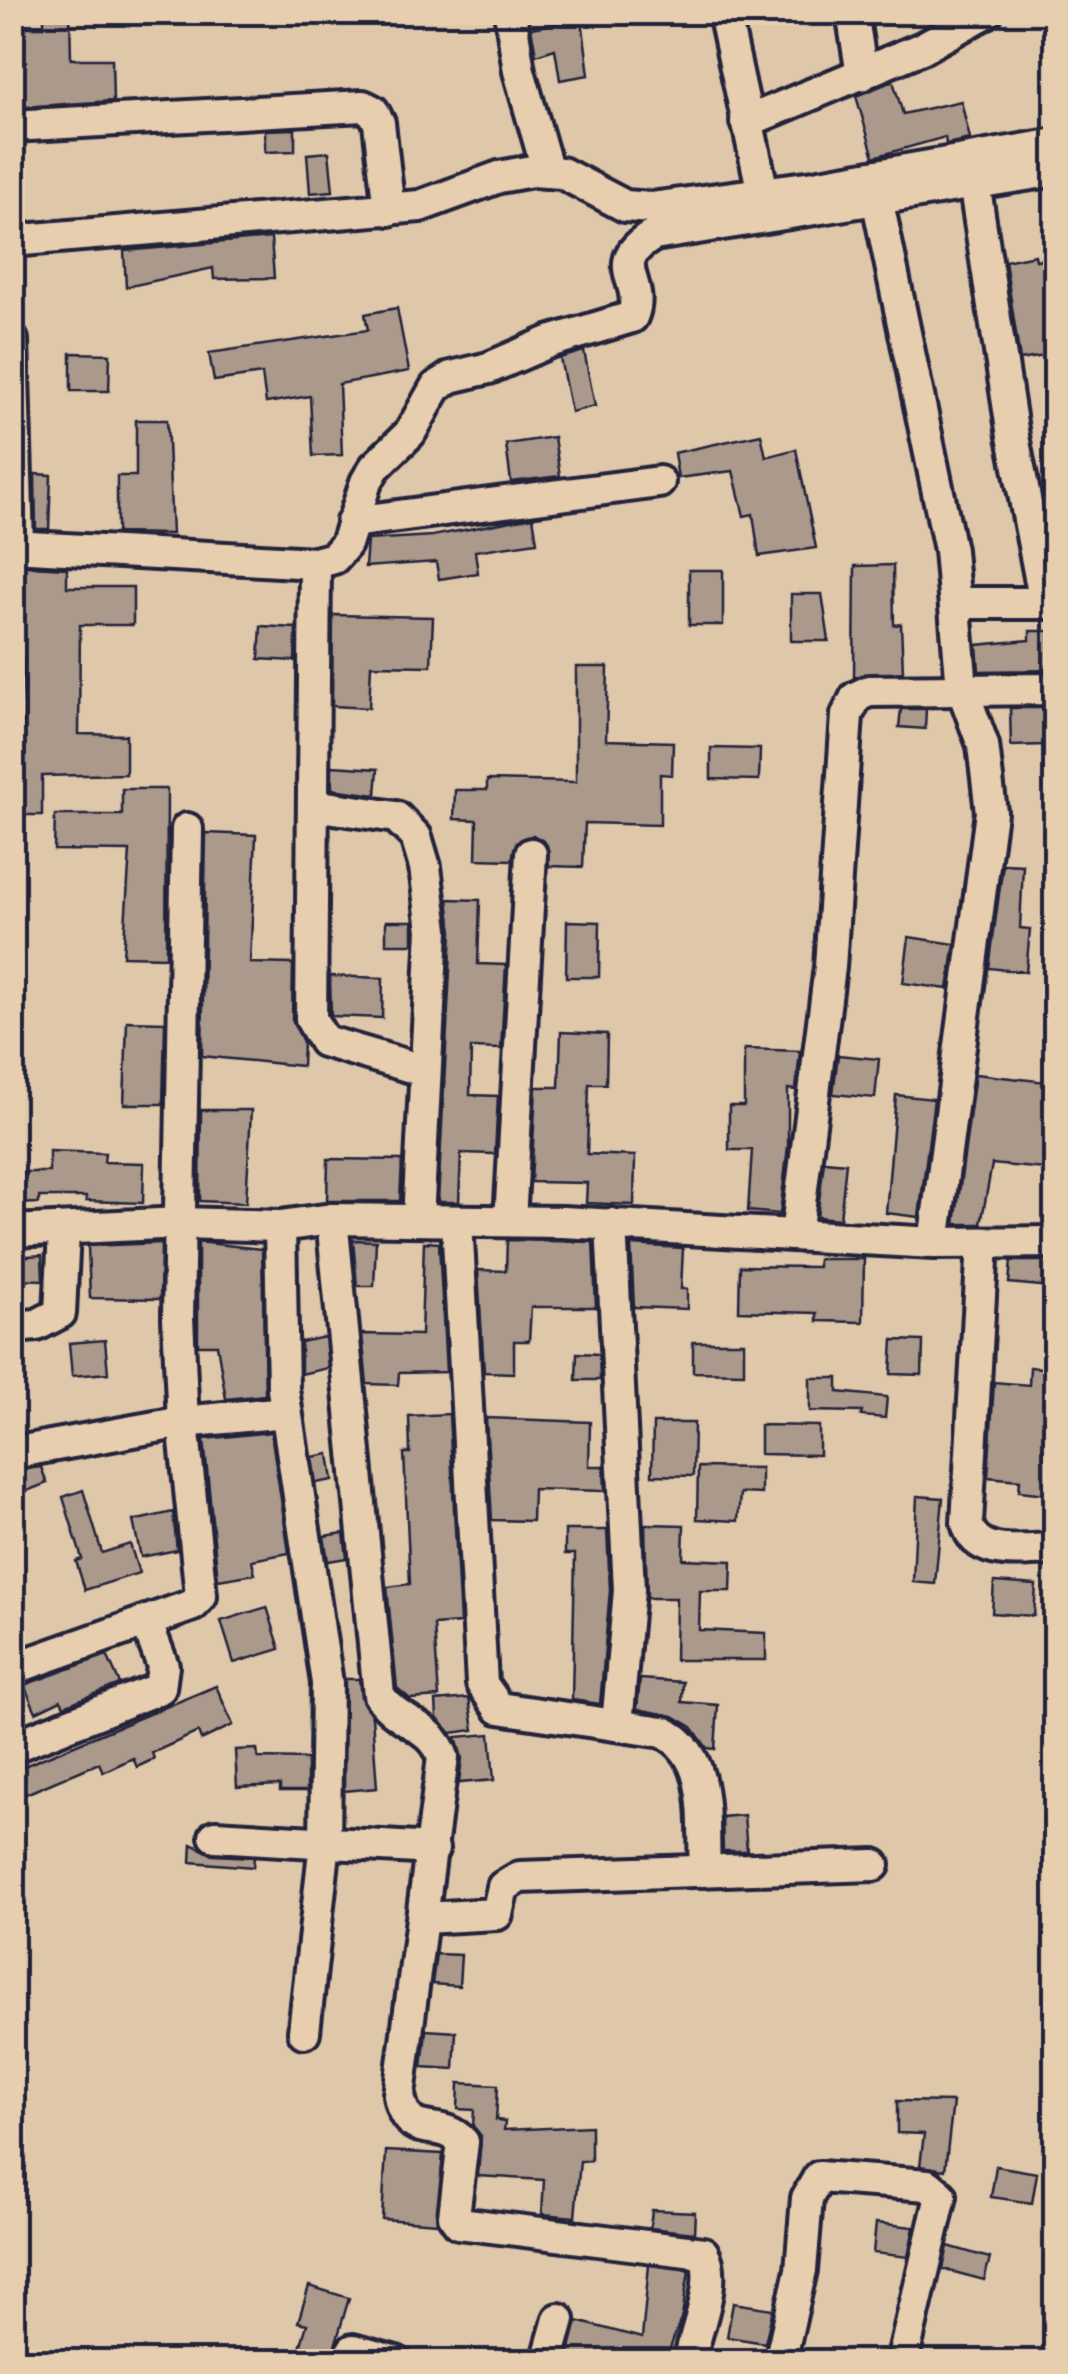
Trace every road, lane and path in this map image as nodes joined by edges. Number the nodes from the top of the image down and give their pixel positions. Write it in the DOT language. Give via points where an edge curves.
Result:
graph roads {
  1 [pos="510,12"];
  2 [pos="724,12"];
  3 [pos="852,12"];
  4 [pos="987,12"];
  5 [pos="862,75"];
  6 [pos="746,122"];
  7 [pos="12,126"];
  8 [pos="1056,144"];
  9 [pos="1056,170"];
  10 [pos="548,172"];
  11 [pos="974,182"];
  12 [pos="763,193"];
  13 [pos="876,198"];
  14 [pos="389,210"];
  15 [pos="23,240"];
  16 [pos="12,340"];
  17 [pos="659,482"];
  18 [pos="352,522"];
  19 [pos="15,546"];
  20 [pos="316,562"];
  21 [pos="957,603"];
  22 [pos="1050,603"];
  23 [pos="962,688"];
  24 [pos="1056,689"];
  25 [pos="313,805"];
  26 [pos="187,829"];
  27 [pos="530,854"];
  28 [pos="425,1071"];
  29 [pos="332,1219"];
  30 [pos="418,1220"];
  31 [pos="457,1220"];
  32 [pos="510,1221"];
  33 [pos="181,1223"];
  34 [pos="611,1224"];
  35 [pos="280,1226"];
  36 [pos="12,1231"];
  37 [pos="64,1231"];
  38 [pos="796,1235"];
  39 [pos="1056,1242"];
  40 [pos="934,1243"];
  41 [pos="983,1243"];
  42 [pos="12,1327"];
  43 [pos="286,1412"];
  44 [pos="183,1422"];
  45 [pos="12,1452"];
  46 [pos="1056,1549"];
  47 [pos="146,1621"];
  48 [pos="12,1669"];
  49 [pos="617,1726"];
  50 [pos="12,1747"];
  51 [pos="215,1836"];
  52 [pos="325,1842"];
  53 [pos="433,1848"];
  54 [pos="874,1865"];
  55 [pos="705,1871"];
  56 [pos="423,1918"];
  57 [pos="304,2032"];
  58 [pos="559,2320"];
  59 [pos="353,2350"];
  60 [pos="396,2362"];
  61 [pos="548,2362"];
  62 [pos="689,2362"];
  63 [pos="780,2362"];
  64 [pos="902,2362"];
  1 -- 10 [label="street"];
  2 -- 6 [label="street"];
  3 -- 5 [label="street"];
  4 -- 5 [label="street"];
  5 -- 6 [label="street"];
  6 -- 12 [label="street"];
  7 -- 14 [label="street" via="363,106 379,123"];
  8 -- 12 [label="street"];
  9 -- 11 [label="street"];
  10 -- 12 [label="street" via="636,208"];
  10 -- 14 [label="street" via="500,177 439,202"];
  11 -- 13 [label="street"];
  11 -- 22 [label="street"];
  13 -- 18 [label="street" via="674,229 641,242 627,264 632,317 436,387 410,433 375,467"];
  13 -- 21 [label="street"];
  14 -- 15 [label="street"];
  16 -- 19 [label="street"];
  17 -- 18 [label="street"];
  18 -- 20 [label="street" via="334,558"];
  19 -- 20 [label="street"];
  20 -- 25 [label="street"];
  21 -- 22 [label="street"];
  21 -- 23 [label="street"];
  23 -- 24 [label="street"];
  23 -- 38 [label="street" via="869,691 856,697 846,715 830,967"];
  23 -- 40 [label="street" via="983,745 992,812"];
  25 -- 28 [label="street" via="315,1031 324,1041"];
  25 -- 28 [label="street" via="396,817 416,838 433,912"];
  26 -- 33 [label="street"];
  27 -- 32 [label="street"];
  28 -- 30 [label="street"];
  29 -- 30 [label="street"];
  29 -- 35 [label="street"];
  29 -- 53 [label="street" via="379,1695 390,1712 438,1743 442,1785"];
  30 -- 31 [label="street"];
  31 -- 32 [label="street"];
  31 -- 49 [label="street" via="482,1684 499,1708"];
  32 -- 34 [label="street"];
  33 -- 35 [label="street"];
  33 -- 37 [label="street"];
  33 -- 44 [label="street"];
  34 -- 38 [label="street"];
  34 -- 49 [label="street" via="629,1590"];
  35 -- 43 [label="street" via="278,1332"];
  36 -- 37 [label="street"];
  37 -- 42 [label="street" via="60,1313"];
  38 -- 40 [label="street"];
  39 -- 41 [label="street"];
  40 -- 41 [label="street"];
  41 -- 46 [label="street" via="970,1536 996,1549"];
  43 -- 44 [label="street"];
  43 -- 52 [label="street" via="327,1683"];
  44 -- 45 [label="street"];
  44 -- 47 [label="street" via="201,1596"];
  47 -- 48 [label="street"];
  47 -- 50 [label="street" via="163,1666 160,1688"];
  49 -- 55 [label="street" via="662,1732 680,1740 693,1758"];
  51 -- 52 [label="street"];
  52 -- 53 [label="street"];
  52 -- 57 [label="street"];
  53 -- 56 [label="street"];
  54 -- 55 [label="street"];
  55 -- 56 [label="street" via="520,1877 503,1887 497,1914"];
  56 -- 62 [label="street" via="399,2095 411,2124 456,2134 463,2142 454,2216 474,2228 703,2253 708,2279"];
  58 -- 61 [label="street"];
  59 -- 60 [label="street"];
  63 -- 64 [label="street" via="808,2198 819,2177 928,2185 941,2196"];
}
